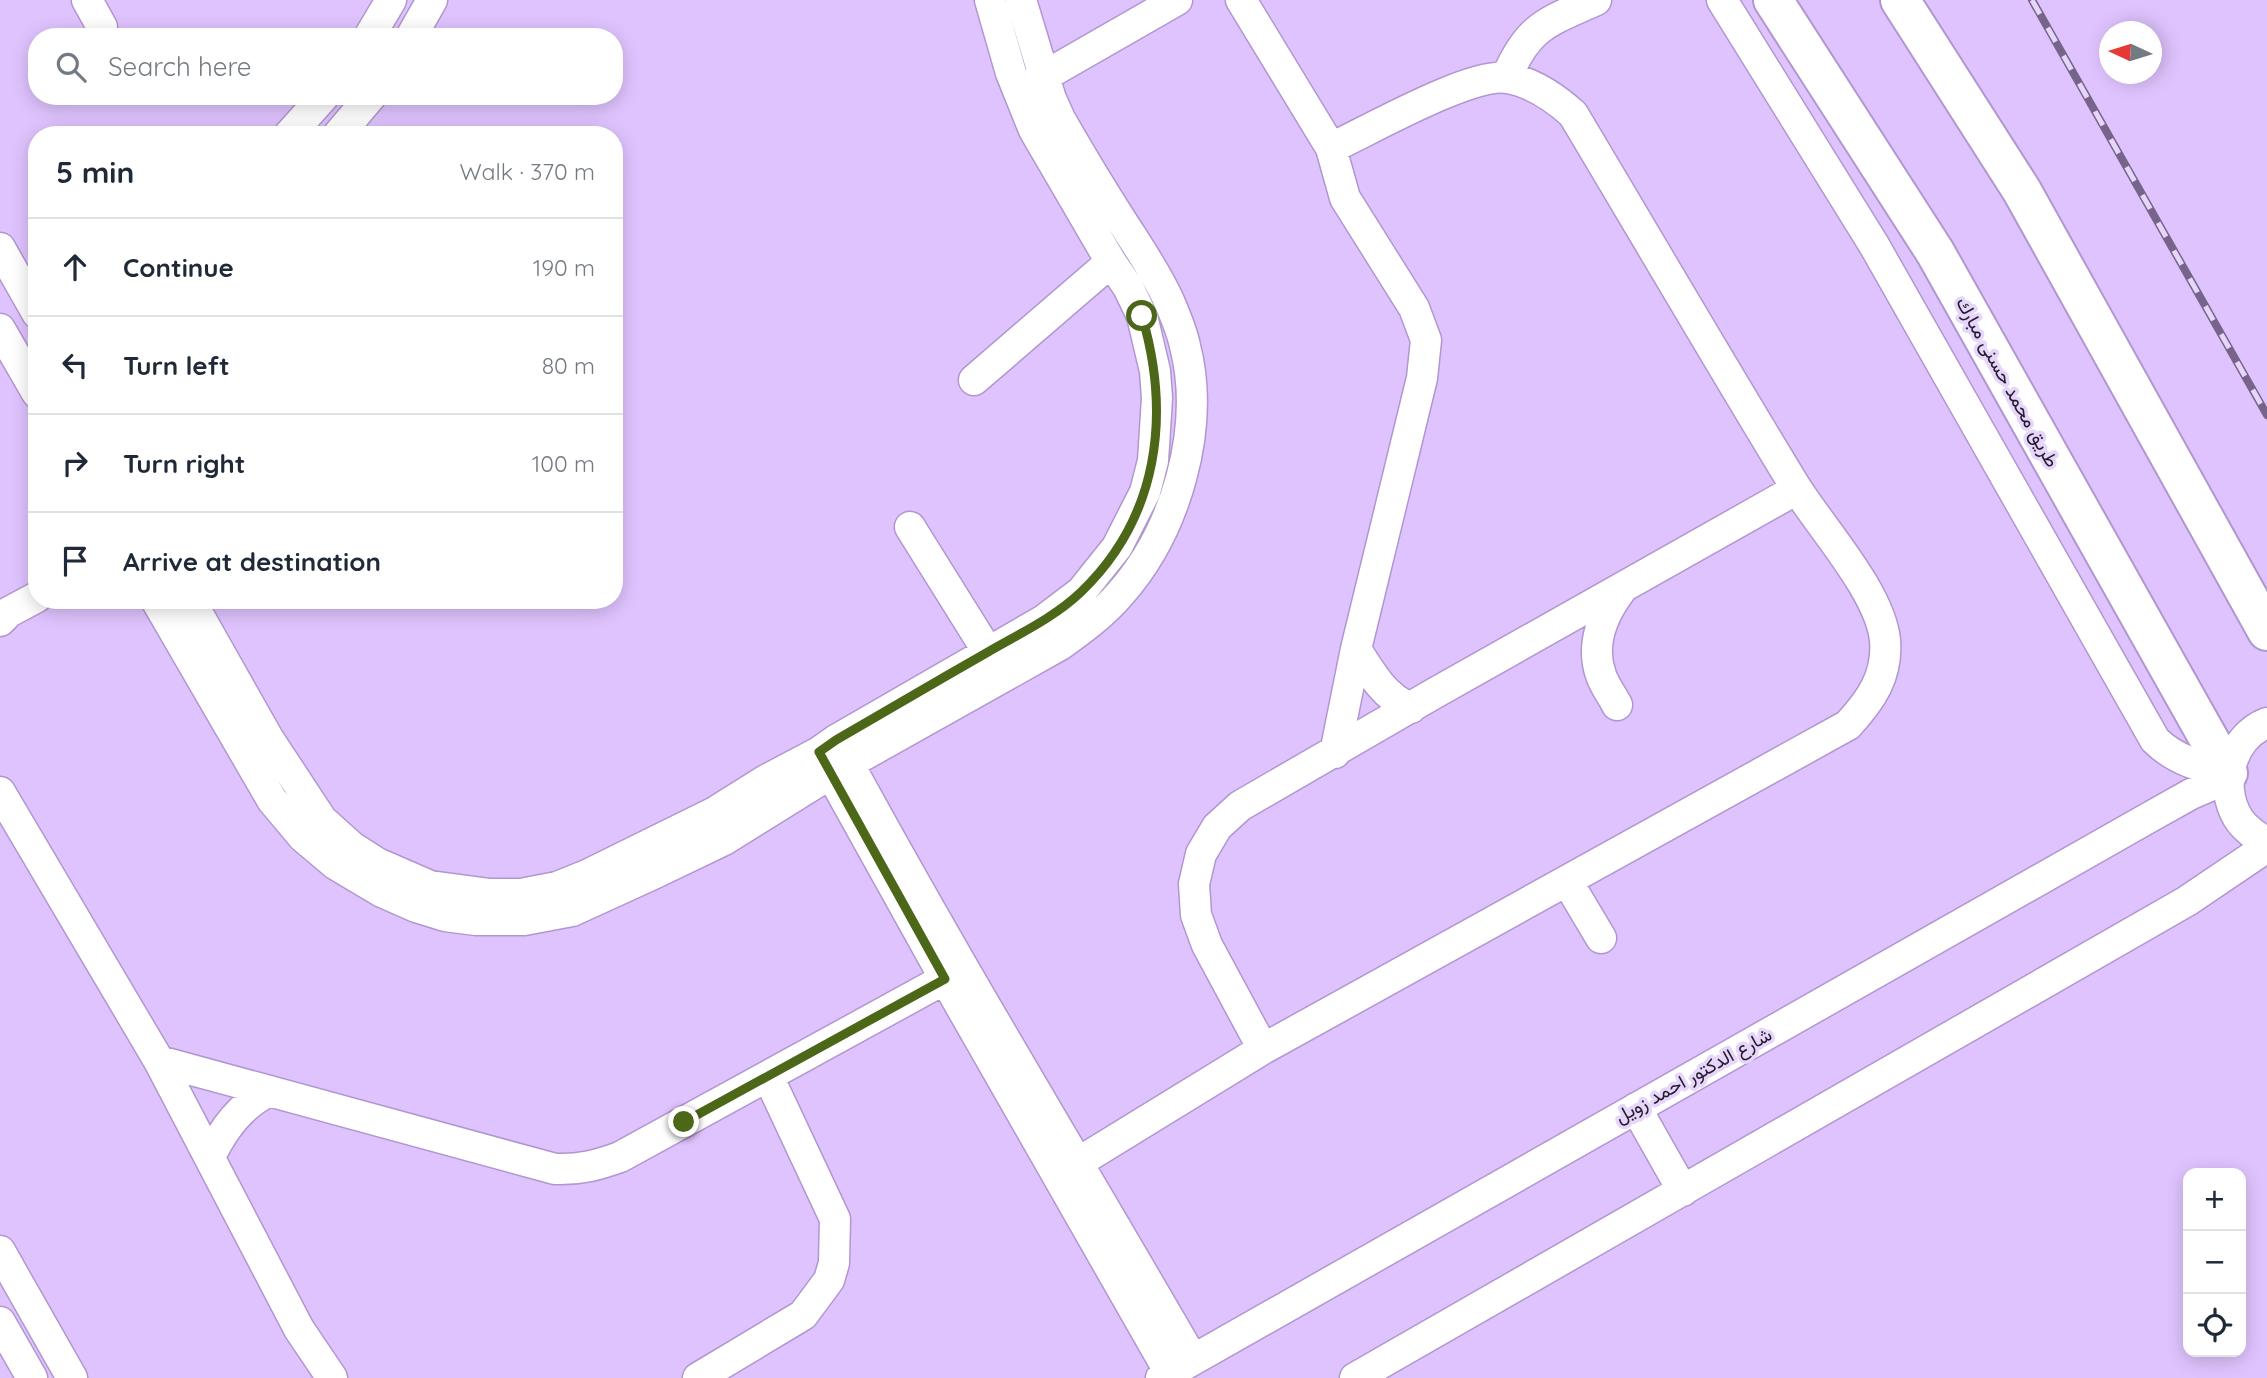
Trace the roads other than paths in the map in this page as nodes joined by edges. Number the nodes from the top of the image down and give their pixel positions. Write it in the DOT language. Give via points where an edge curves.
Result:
graph roads {
  1 [pos="87,0"];
  2 [pos="391,0"];
  3 [pos="432,0"];
  4 [pos="990,0"];
  5 [pos="1021,0"];
  6 [pos="1142,0"];
  7 [pos="1177,0"];
  8 [pos="1241,0"];
  9 [pos="1596,0"];
  10 [pos="1722,0"];
  11 [pos="1773,0"];
  12 [pos="1900,0"];
  13 [pos="102,28"];
  14 [pos="374,28"];
  15 [pos="416,28"];
  16 [pos="1042,68"];
  17 [pos="1506,78"];
  18 [pos="1014,82"];
  19 [pos="316,105"];
  20 [pos="363,105"];
  21 [pos="297,126"];
  22 [pos="346,126"];
  23 [pos="1331,148"];
  24 [pos="0,248"];
  25 [pos="1111,262"];
  26 [pos="28,292"];
  27 [pos="28,304"];
  28 [pos="0,316"];
  29 [pos="28,335"];
  30 [pos="4,344"];
  31 [pos="28,380"];
  32 [pos="974,380"];
  33 [pos="1797,489"];
  34 [pos="910,527"];
  35 [pos="1621,590"];
  36 [pos="28,602"];
  37 [pos="161,609"];
  38 [pos="195,609"];
  39 [pos="0,621"];
  40 [pos="2267,631"];
  41 [pos="1356,649"];
  42 [pos="988,652"];
  43 [pos="1617,705"];
  44 [pos="1411,708"];
  45 [pos="2267,723"];
  46 [pos="1335,753"];
  47 [pos="833,757"];
  48 [pos="2228,776"];
  49 [pos="0,792"];
  50 [pos="2267,845"];
  51 [pos="1567,881"];
  52 [pos="1601,938"];
  53 [pos="954,974"];
  54 [pos="1263,1049"];
  55 [pos="159,1061"];
  56 [pos="768,1076"];
  57 [pos="271,1091"];
  58 [pos="1636,1108"];
  59 [pos="210,1157"];
  60 [pos="1079,1162"];
  61 [pos="1683,1191"];
  62 [pos="0,1251"];
  63 [pos="0,1322"];
  64 [pos="1174,1370"];
  65 [pos="32,1378"];
  66 [pos="72,1378"];
  67 [pos="332,1378"];
  68 [pos="698,1378"];
  69 [pos="1355,1378"];
  1 -- 13 [label="street"];
  2 -- 14 [label="street"];
  3 -- 15 [label="street"];
  4 -- 18 [label="street"];
  5 -- 16 [label="street"];
  6 -- 16 [label="street"];
  7 -- 16 [label="street"];
  8 -- 23 [label="street"];
  9 -- 17 [label="street" via="1545,23 1518,52"];
  10 -- 48 [label="street" via="1874,245 2155,740 2166,752"];
  11 -- 48 [label="highway, طريق محمد حسنى مبارك" via="1935,252"];
  12 -- 40 [label="highway" via="2022,191"];
  16 -- 18 [label="street"];
  16 -- 47 [label="street" via="1065,128 1168,299 1185,346 1191,393 1188,442 1178,490 1144,562 1092,622 1060,645"];
  17 -- 23 [label="street" via="1459,87"];
  17 -- 33 [label="street" via="1539,89 1573,114"];
  18 -- 25 [label="street" via="1034,130"];
  19 -- 21 [label="street"];
  20 -- 22 [label="street"];
  23 -- 41 [label="street" via="1345,198 1414,308 1426,340 1422,378"];
  24 -- 26 [label="street"];
  25 -- 32 [label="street"];
  25 -- 42 [label="street" via="1142,316 1155,371 1153,461 1145,492 1117,547 1081,592"];
  27 -- 28 [label="street"];
  29 -- 30 [label="street"];
  30 -- 31 [label="street"];
  33 -- 35 [label="street"];
  33 -- 51 [label="street" via="1878,611 1885,642 1882,673 1870,702 1849,725"];
  34 -- 42 [label="street"];
  35 -- 43 [label="street" via="1599,629 1597,652 1600,674"];
  35 -- 44 [label="street"];
  36 -- 39 [label="street"];
  37 -- 47 [label="street" via="272,800 303,837 335,864 382,892 445,916 524,920 572,911 724,840"];
  38 -- 47 [label="street" via="268,738 322,820 377,863 430,886 490,894 557,887 715,812 766,780"];
  41 -- 44 [label="street" via="1386,691"];
  41 -- 46 [label="street"];
  42 -- 47 [label="street"];
  44 -- 46 [label="street"];
  45 -- 48 [label="street" via="2245,738"];
  46 -- 54 [label="street" via="1240,806 1217,827 1201,854 1194,884 1196,915 1207,945"];
  47 -- 53 [label="street"];
  48 -- 50 [label="street" via="2238,818"];
  48 -- 58 [label="street, شارع الدكتور احمد زويل"];
  49 -- 55 [label="street"];
  50 -- 61 [label="street" via="2187,901"];
  51 -- 52 [label="street"];
  51 -- 54 [label="street"];
  53 -- 56 [label="street"];
  53 -- 60 [label="street"];
  53 -- 64 [label="street"];
  54 -- 60 [label="street"];
  55 -- 57 [label="street"];
  55 -- 59 [label="street"];
  56 -- 57 [label="street" via="620,1157 576,1170 555,1169"];
  56 -- 68 [label="street" via="835,1219 834,1263 829,1280 803,1315"];
  57 -- 59 [label="street" via="243,1109"];
  58 -- 61 [label="street"];
  58 -- 64 [label="street, شارع الدكتور احمد زويل"];
  59 -- 67 [label="street" via="299,1329"];
  60 -- 64 [label="street"];
  61 -- 69 [label="street"];
  62 -- 66 [label="street"];
  63 -- 65 [label="street"];
}
